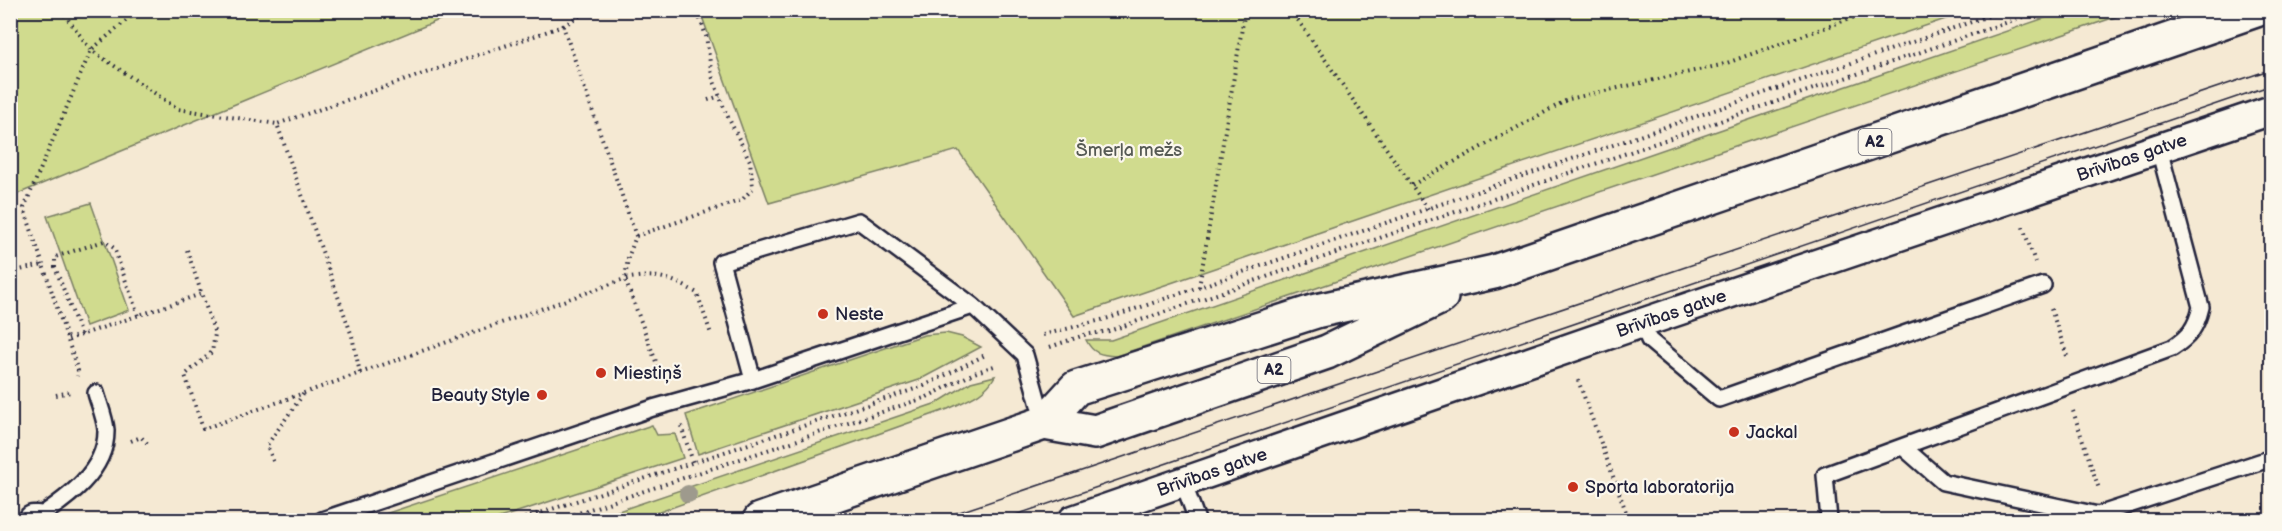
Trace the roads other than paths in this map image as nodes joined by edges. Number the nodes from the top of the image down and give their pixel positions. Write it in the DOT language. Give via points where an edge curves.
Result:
graph roads {
  1 [pos="2256,10"];
  2 [pos="2271,110"];
  3 [pos="2159,149"];
  4 [pos="1494,272"];
  5 [pos="2043,285"];
  6 [pos="973,306"];
  7 [pos="1642,323"];
  8 [pos="753,380"];
  9 [pos="96,393"];
  10 [pos="1044,423"];
  11 [pos="1903,447"];
  12 [pos="2271,458"];
  13 [pos="1183,482"];
  14 [pos="2101,516"];
  15 [pos="35,520"];
  16 [pos="322,520"];
  17 [pos="760,520"];
  18 [pos="1073,520"];
  19 [pos="1197,520"];
  20 [pos="1829,520"];
  1 -- 4 [label="highway, A2"];
  2 -- 3 [label="street, Brīvības gatve"];
  3 -- 7 [label="street, Brīvības gatve"];
  3 -- 11 [label="lane" via="2201,307 2197,324 2188,337 2172,348"];
  4 -- 10 [label="highway, A2" via="1316,311 1076,388"];
  4 -- 10 [label="highway, A2" via="1327,352 1095,432"];
  5 -- 7 [label="lane" via="1719,399 1649,340"];
  6 -- 8 [label="lane"];
  6 -- 8 [label="lane" via="859,221 721,262"];
  6 -- 10 [label="lane" via="1025,355"];
  7 -- 13 [label="street, Brīvības gatve"];
  8 -- 16 [label="lane" via="653,408"];
  9 -- 15 [label="lane" via="106,429 102,452 71,496"];
  10 -- 17 [label="highway, A2"];
  11 -- 14 [label="lane" via="1943,482"];
  11 -- 20 [label="lane" via="1825,475"];
  12 -- 14 [label="lane"];
  13 -- 18 [label="street, Brīvības gatve"];
  13 -- 19 [label="lane"];
}
